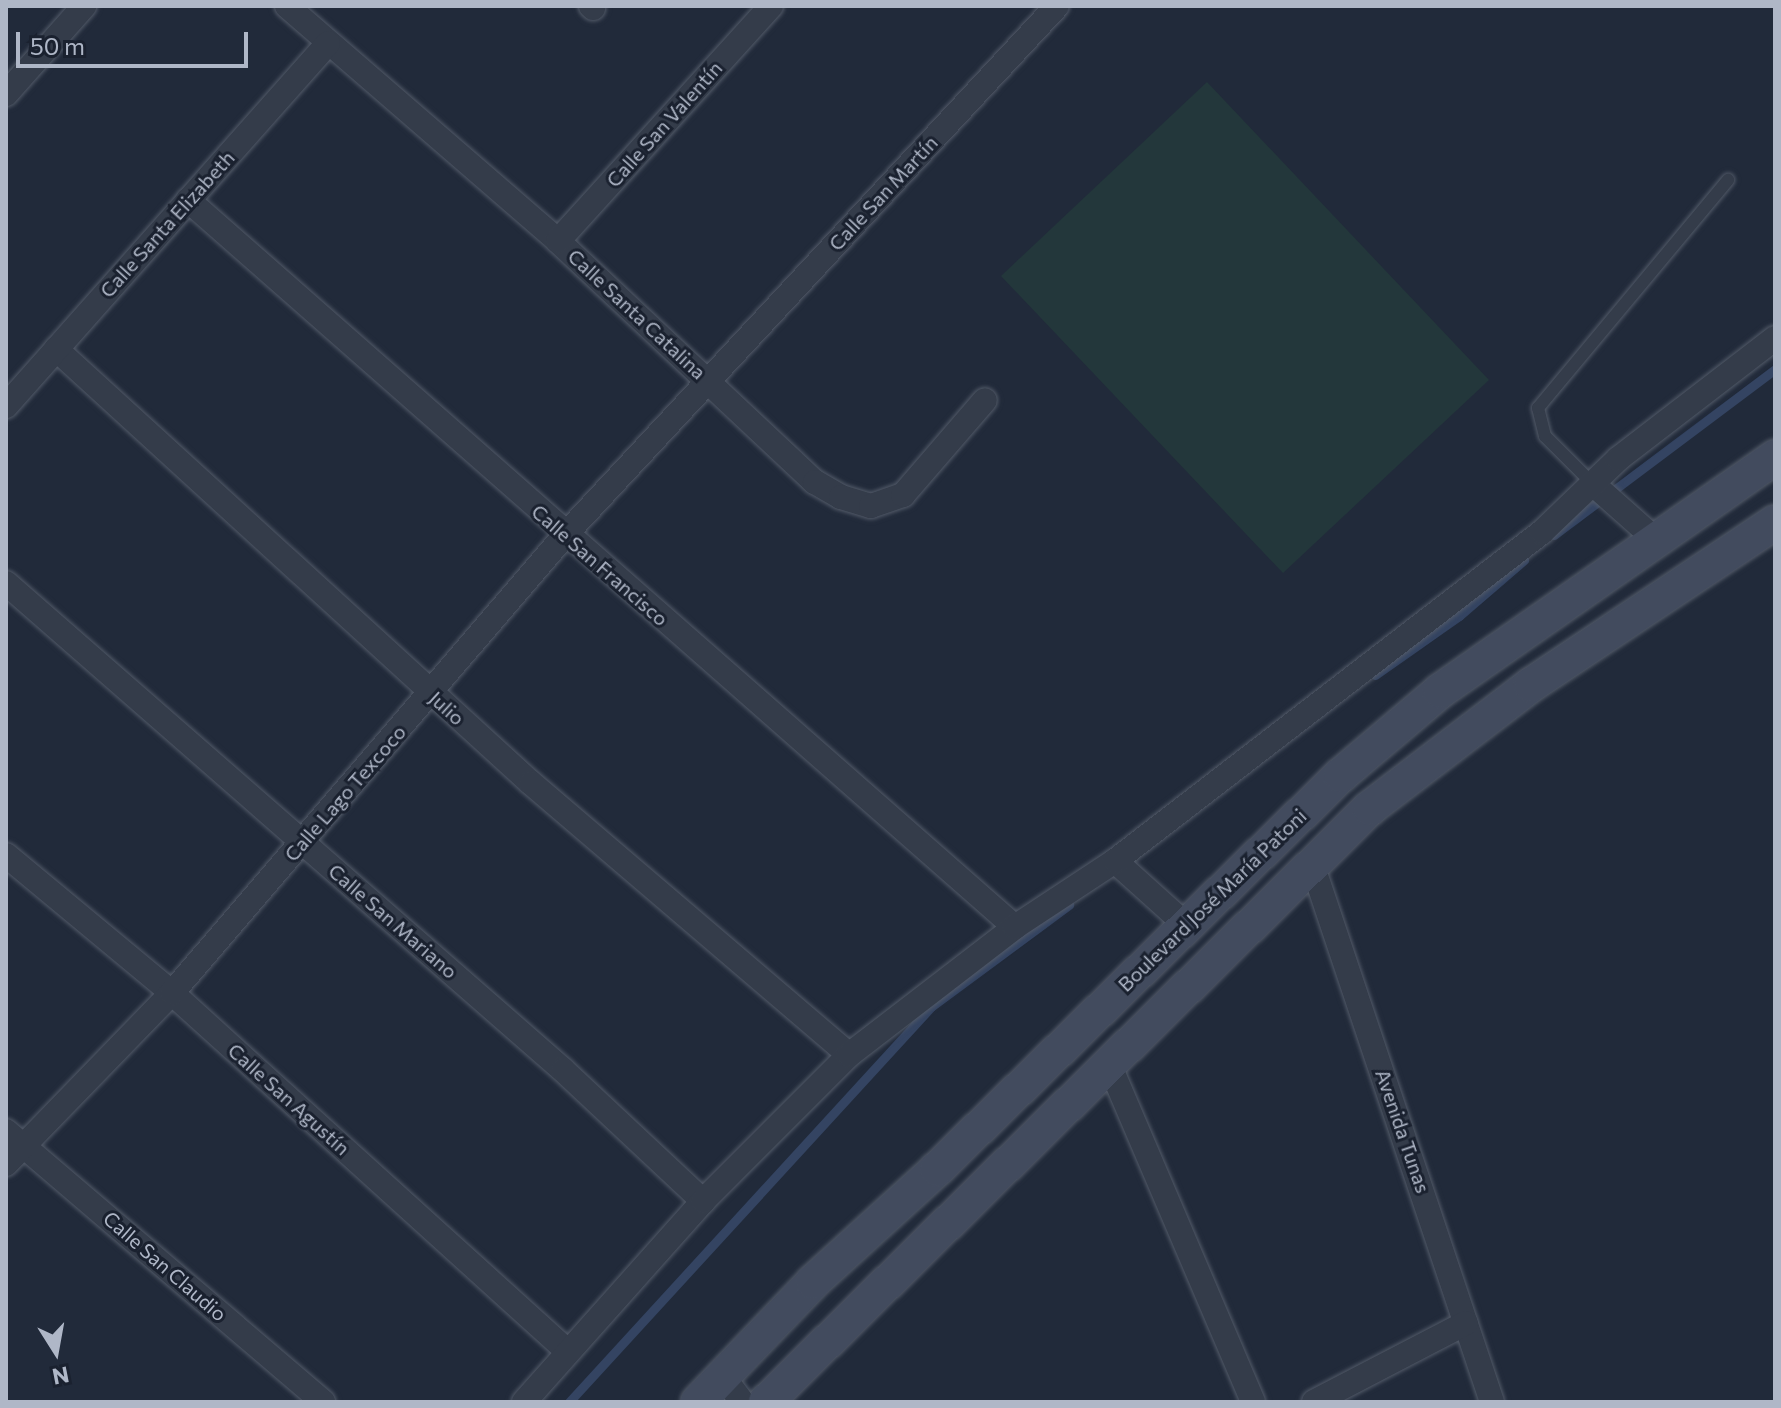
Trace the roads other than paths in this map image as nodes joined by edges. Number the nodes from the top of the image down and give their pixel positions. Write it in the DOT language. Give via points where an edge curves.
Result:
graph roads {
  1 [pos="84,6"];
  2 [pos="287,6"];
  3 [pos="771,6"];
  4 [pos="1057,6"];
  5 [pos="328,43"];
  6 [pos="6,94"];
  7 [pos="1728,180"];
  8 [pos="188,200"];
  9 [pos="558,241"];
  10 [pos="1775,338"];
  11 [pos="56,349"];
  12 [pos="709,381"];
  13 [pos="985,400"];
  14 [pos="6,406"];
  15 [pos="1775,457"];
  16 [pos="1594,485"];
  17 [pos="1775,522"];
  18 [pos="565,535"];
  19 [pos="1655,539"];
  20 [pos="6,583"];
  21 [pos="431,693"];
  22 [pos="303,841"];
  23 [pos="6,855"];
  24 [pos="1311,861"];
  25 [pos="1116,862"];
  26 [pos="1186,925"];
  27 [pos="1015,927"];
  28 [pos="172,993"];
  29 [pos="849,1055"];
  30 [pos="1109,1064"];
  31 [pos="15,1138"];
  32 [pos="6,1164"];
  33 [pos="703,1201"];
  34 [pos="852,1246"];
  35 [pos="887,1285"];
  36 [pos="1466,1323"];
  37 [pos="566,1350"];
  38 [pos="722,1375"];
  39 [pos="323,1402"];
  40 [pos="524,1402"];
  41 [pos="698,1402"];
  42 [pos="742,1402"];
  43 [pos="766,1402"];
  44 [pos="1253,1402"];
  45 [pos="1314,1402"];
  46 [pos="1492,1402"];
  1 -- 6 [label="street"];
  2 -- 5 [label="street, Calle Santa Catalina"];
  3 -- 9 [label="street, Calle San Valentín"];
  4 -- 12 [label="street, Calle San Martín"];
  5 -- 8 [label="street, Calle Santa Elizabeth"];
  5 -- 9 [label="street, Calle Santa Catalina"];
  7 -- 16 [label="lane" via="1538,408 1545,436"];
  8 -- 11 [label="street, Calle Santa Elizabeth"];
  8 -- 18 [label="street, Calle San Francisco"];
  9 -- 12 [label="street, Calle Santa Catalina"];
  10 -- 16 [label="street" via="1661,424"];
  11 -- 14 [label="street, Calle Santa Elizabeth"];
  11 -- 21 [label="street, Julio"];
  12 -- 13 [label="street, Calle Santa Catalina" via="815,482 856,505 871,506 903,495"];
  12 -- 18 [label="street, Calle Lago Texcoco"];
  15 -- 19 [label="main road, Boulevard José María Patoni"];
  16 -- 19 [label="street"];
  16 -- 25 [label="street" via="1542,532"];
  17 -- 24 [label="main road, Boulevard José María Patoni" via="1439,751"];
  18 -- 21 [label="street, Calle Lago Texcoco"];
  18 -- 27 [label="street, Calle San Francisco"];
  19 -- 26 [label="main road, Boulevard José María Patoni" via="1399,725"];
  20 -- 22 [label="street, Calle San Mariano"];
  21 -- 22 [label="street, Calle Lago Texcoco"];
  21 -- 29 [label="street, Julio"];
  22 -- 28 [label="street, Calle Lago Texcoco"];
  22 -- 33 [label="street, Calle San Mariano"];
  23 -- 28 [label="street, Calle San Agustín"];
  24 -- 30 [label="main road, Boulevard José María Patoni"];
  24 -- 36 [label="street, Avenida Tunas"];
  25 -- 26 [label="street"];
  25 -- 27 [label="street"];
  26 -- 34 [label="main road, Boulevard José María Patoni"];
  27 -- 29 [label="street"];
  28 -- 31 [label="street, Calle Lago Texcoco"];
  28 -- 37 [label="street, Calle San Agustín"];
  29 -- 33 [label="street"];
  30 -- 35 [label="main road, Boulevard José María Patoni"];
  30 -- 44 [label="street"];
  31 -- 32 [label="street, Calle Lago Texcoco"];
  31 -- 39 [label="street, Calle San Claudio"];
  33 -- 37 [label="street"];
  34 -- 35 [label="main road"];
  34 -- 38 [label="main road, Boulevard José María Patoni"];
  35 -- 43 [label="main road, Boulevard José María Patoni"];
  36 -- 45 [label="street"];
  36 -- 46 [label="street, Avenida Tunas"];
  37 -- 40 [label="street"];
  38 -- 41 [label="main road, Boulevard José María Patoni"];
  38 -- 42 [label="street"];
}
